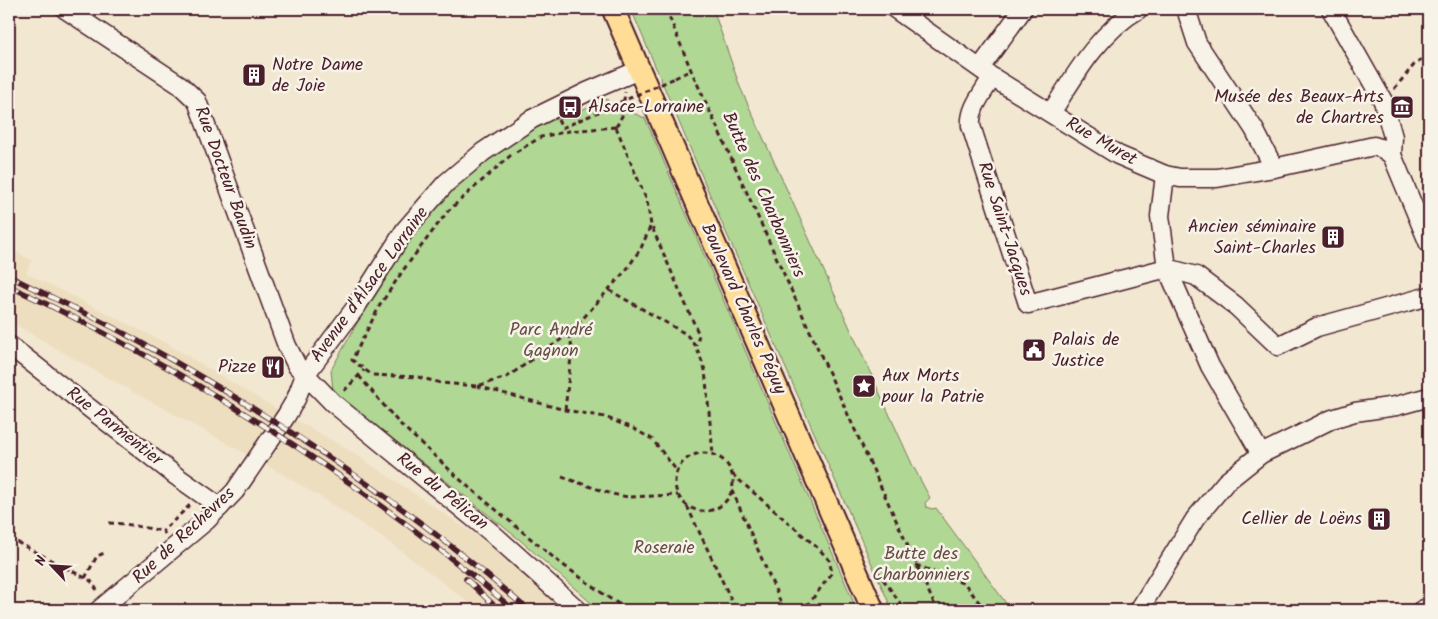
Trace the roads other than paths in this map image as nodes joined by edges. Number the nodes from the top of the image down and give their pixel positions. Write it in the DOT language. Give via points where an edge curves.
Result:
graph roads {
  1 [pos="65,9"];
  2 [pos="613,9"];
  3 [pos="895,9"];
  4 [pos="1023,9"];
  5 [pos="1139,9"];
  6 [pos="1186,9"];
  7 [pos="1331,9"];
  8 [pos="986,72"];
  9 [pos="630,73"];
  10 [pos="1051,112"];
  11 [pos="1392,155"];
  12 [pos="1274,168"];
  13 [pos="1165,175"];
  14 [pos="1429,244"];
  15 [pos="1167,268"];
  16 [pos="1429,296"];
  17 [pos="9,345"];
  18 [pos="305,375"];
  19 [pos="1429,397"];
  20 [pos="1261,454"];
  21 [pos="220,507"];
  22 [pos="1429,607"];
  23 [pos="105,609"];
  24 [pos="578,610"];
  25 [pos="873,610"];
  26 [pos="1139,610"];
  27 [pos="1422,610"];
  1 -- 18 [label="street, Rue Docteur Baudin" via="180,85 197,101 287,346"];
  2 -- 9 [label="main road, Boulevard Charles Péguy"];
  3 -- 8 [label="street, Rue Muret"];
  4 -- 8 [label="street"];
  5 -- 10 [label="street" via="1108,32"];
  6 -- 12 [label="street" via="1197,44 1254,129"];
  7 -- 11 [label="street" via="1383,101 1393,137"];
  8 -- 10 [label="street, Rue Muret"];
  8 -- 15 [label="street, Rue Saint-Jacques" via="970,118 971,126 1028,304"];
  9 -- 18 [label="street, Avenue d'Alsace Lorraine" via="532,119 483,152 446,183 406,230 356,307"];
  9 -- 25 [label="main road, Boulevard Charles Péguy"];
  10 -- 13 [label="street, Rue Muret" via="1118,155"];
  11 -- 12 [label="street, Rue Muret" via="1374,146"];
  11 -- 14 [label="street"];
  12 -- 13 [label="street, Rue Muret" via="1217,178"];
  13 -- 15 [label="street" via="1160,216"];
  15 -- 16 [label="street" via="1196,276 1236,306 1278,346 1317,327"];
  15 -- 20 [label="street" via="1210,366"];
  17 -- 21 [label="street, Rue Parmentier"];
  18 -- 21 [label="street, Rue de Rechèvres" via="286,416 246,476"];
  18 -- 24 [label="street, Rue du Pélican" via="333,403 493,534"];
  19 -- 20 [label="street" via="1355,412"];
  20 -- 26 [label="street" via="1226,482 1195,519"];
  21 -- 23 [label="street, Rue de Rechèvres"];
  22 -- 27 [label="street"];
}
